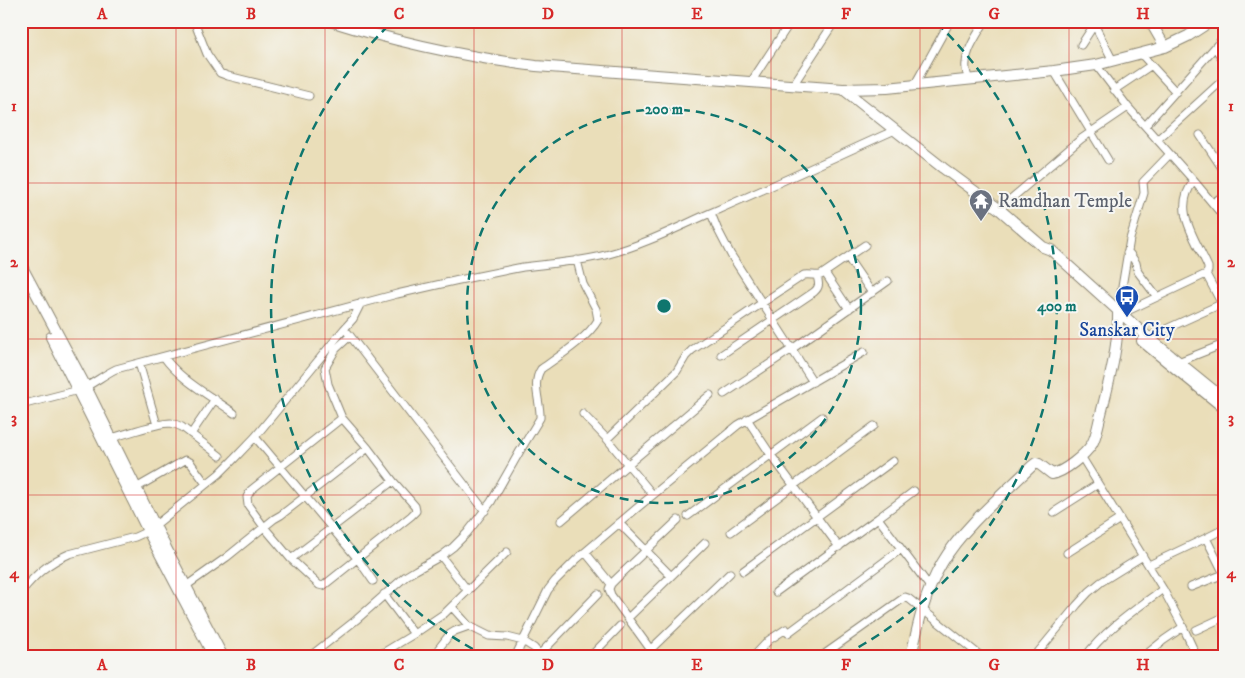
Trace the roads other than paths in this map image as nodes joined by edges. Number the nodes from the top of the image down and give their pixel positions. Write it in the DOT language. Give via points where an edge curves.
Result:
graph roads {
  1 [pos="194,21"];
  2 [pos="330,21"];
  3 [pos="791,21"];
  4 [pos="835,21"];
  5 [pos="950,21"];
  6 [pos="985,21"];
  7 [pos="1150,21"];
  8 [pos="1212,21"];
  9 [pos="1095,23"];
  10 [pos="1224,36"];
  11 [pos="1081,45"];
  12 [pos="1165,47"];
  13 [pos="1215,47"];
  14 [pos="1140,54"];
  15 [pos="1113,61"];
  16 [pos="1224,62"];
  17 [pos="1096,65"];
  18 [pos="1150,66"];
  19 [pos="1054,71"];
  20 [pos="1224,79"];
  21 [pos="969,80"];
  22 [pos="752,82"];
  23 [pos="793,85"];
  24 [pos="914,86"];
  25 [pos="843,89"];
  26 [pos="1114,90"];
  27 [pos="1176,92"];
  28 [pos="308,96"];
  29 [pos="1128,107"];
  30 [pos="1145,126"];
  31 [pos="895,130"];
  32 [pos="1092,132"];
  33 [pos="1200,135"];
  34 [pos="1157,140"];
  35 [pos="1170,154"];
  36 [pos="1108,160"];
  37 [pos="1224,171"];
  38 [pos="1194,181"];
  39 [pos="1224,195"];
  40 [pos="1213,203"];
  41 [pos="999,209"];
  42 [pos="711,212"];
  43 [pos="1224,217"];
  44 [pos="865,245"];
  45 [pos="1127,253"];
  46 [pos="848,258"];
  47 [pos="577,260"];
  48 [pos="21,265"];
  49 [pos="825,273"];
  50 [pos="1206,274"];
  51 [pos="817,276"];
  52 [pos="21,280"];
  53 [pos="888,281"];
  54 [pos="872,293"];
  55 [pos="1156,298"];
  56 [pos="361,303"];
  57 [pos="762,303"];
  58 [pos="1222,306"];
  59 [pos="849,309"];
  60 [pos="1119,315"];
  61 [pos="773,320"];
  62 [pos="344,329"];
  63 [pos="350,336"];
  64 [pos="1145,339"];
  65 [pos="1224,344"];
  66 [pos="792,349"];
  67 [pos="864,352"];
  68 [pos="721,355"];
  69 [pos="164,357"];
  70 [pos="1178,362"];
  71 [pos="139,364"];
  72 [pos="814,382"];
  73 [pos="82,389"];
  74 [pos="724,394"];
  75 [pos="710,395"];
  76 [pos="1222,396"];
  77 [pos="215,399"];
  78 [pos="21,406"];
  79 [pos="1224,408"];
  80 [pos="234,413"];
  81 [pos="583,414"];
  82 [pos="822,417"];
  83 [pos="342,418"];
  84 [pos="747,419"];
  85 [pos="157,425"];
  86 [pos="874,426"];
  87 [pos="191,434"];
  88 [pos="255,437"];
  89 [pos="111,438"];
  90 [pos="607,439"];
  91 [pos="368,448"];
  92 [pos="771,455"];
  93 [pos="220,456"];
  94 [pos="1081,456"];
  95 [pos="893,460"];
  96 [pos="628,464"];
  97 [pos="280,467"];
  98 [pos="393,481"];
  99 [pos="206,484"];
  100 [pos="1098,484"];
  101 [pos="793,486"];
  102 [pos="136,488"];
  103 [pos="914,491"];
  104 [pos="653,494"];
  105 [pos="305,496"];
  106 [pos="485,511"];
  107 [pos="1054,512"];
  108 [pos="688,516"];
  109 [pos="816,517"];
  110 [pos="878,518"];
  111 [pos="1120,519"];
  112 [pos="678,520"];
  113 [pos="561,521"];
  114 [pos="619,523"];
  115 [pos="264,527"];
  116 [pos="331,528"];
  117 [pos="152,529"];
  118 [pos="1224,529"];
  119 [pos="731,532"];
  120 [pos="1206,538"];
  121 [pos="704,543"];
  122 [pos="839,547"];
  123 [pos="901,549"];
  124 [pos="646,551"];
  125 [pos="507,552"];
  126 [pos="585,552"];
  127 [pos="1067,553"];
  128 [pos="441,556"];
  129 [pos="1143,556"];
  130 [pos="357,558"];
  131 [pos="291,559"];
  132 [pos="1149,565"];
  133 [pos="743,571"];
  134 [pos="730,573"];
  135 [pos="1224,574"];
  136 [pos="671,576"];
  137 [pos="373,581"];
  138 [pos="611,584"];
  139 [pos="186,586"];
  140 [pos="930,587"];
  141 [pos="1163,588"];
  142 [pos="1192,588"];
  143 [pos="468,591"];
  144 [pos="21,592"];
  145 [pos="776,592"];
  146 [pos="384,594"];
  147 [pos="598,594"];
  148 [pos="452,608"];
  149 [pos="922,609"];
  150 [pos="1224,617"];
  151 [pos="628,618"];
  152 [pos="469,626"];
  153 [pos="620,626"];
  154 [pos="1184,627"];
  155 [pos="1196,630"];
  156 [pos="414,634"];
  157 [pos="523,641"];
  158 [pos="651,649"];
  159 [pos="826,653"];
  160 [pos="541,656"];
  161 [pos="214,657"];
  162 [pos="223,657"];
  163 [pos="309,657"];
  164 [pos="376,657"];
  165 [pos="432,657"];
  166 [pos="514,657"];
  167 [pos="590,657"];
  168 [pos="656,657"];
  169 [pos="753,657"];
  170 [pos="911,657"];
  171 [pos="982,657"];
  172 [pos="1034,657"];
  173 [pos="1085,657"];
  174 [pos="1143,657"];
  175 [pos="1197,657"];
  1 -- 28 [label="street" via="207,54 220,73"];
  2 -- 22 [label="street" via="384,37 487,59 536,66"];
  3 -- 22 [label="street"];
  4 -- 23 [label="street"];
  5 -- 24 [label="street"];
  6 -- 21 [label="street" via="967,58"];
  7 -- 12 [label="street"];
  8 -- 12 [label="street"];
  9 -- 11 [label="street"];
  9 -- 15 [label="street"];
  10 -- 13 [label="street"];
  12 -- 14 [label="street"];
  13 -- 16 [label="street"];
  13 -- 27 [label="street"];
  14 -- 15 [label="street"];
  14 -- 18 [label="street"];
  15 -- 17 [label="street"];
  17 -- 19 [label="street"];
  17 -- 26 [label="street"];
  18 -- 26 [label="street"];
  18 -- 27 [label="street"];
  19 -- 21 [label="street"];
  19 -- 32 [label="street"];
  20 -- 34 [label="street"];
  21 -- 24 [label="street"];
  22 -- 23 [label="street"];
  23 -- 25 [label="street"];
  24 -- 25 [label="street"];
  25 -- 31 [label="street"];
  26 -- 29 [label="street"];
  27 -- 30 [label="street"];
  29 -- 30 [label="street"];
  29 -- 32 [label="street"];
  30 -- 34 [label="street"];
  31 -- 41 [label="street"];
  31 -- 42 [label="street"];
  32 -- 36 [label="street"];
  32 -- 41 [label="street"];
  33 -- 37 [label="street"];
  34 -- 35 [label="street"];
  35 -- 38 [label="street"];
  35 -- 45 [label="street" via="1143,182 1144,193"];
  38 -- 40 [label="street"];
  38 -- 50 [label="street" via="1185,199 1185,213 1208,267"];
  39 -- 40 [label="street"];
  40 -- 43 [label="street"];
  41 -- 60 [label="street" via="1051,250"];
  42 -- 47 [label="street" via="618,251"];
  42 -- 57 [label="street" via="731,255"];
  44 -- 46 [label="street"];
  45 -- 55 [label="street"];
  45 -- 60 [label="street"];
  46 -- 49 [label="street"];
  46 -- 54 [label="street"];
  47 -- 56 [label="street" via="442,283"];
  47 -- 106 [label="street" via="598,320 537,375 540,418"];
  48 -- 73 [label="street"];
  49 -- 51 [label="street"];
  49 -- 59 [label="street"];
  50 -- 55 [label="street"];
  50 -- 58 [label="street"];
  51 -- 57 [label="street" via="804,275"];
  51 -- 61 [label="street" via="817,290"];
  52 -- 73 [label="street"];
  53 -- 54 [label="street"];
  54 -- 59 [label="street"];
  55 -- 60 [label="street"];
  56 -- 62 [label="street"];
  56 -- 69 [label="street"];
  57 -- 61 [label="street"];
  57 -- 90 [label="street" via="692,350 677,371"];
  58 -- 64 [label="street"];
  59 -- 66 [label="street"];
  60 -- 64 [label="street"];
  60 -- 94 [label="street" via="1113,361 1096,435"];
  61 -- 66 [label="street"];
  61 -- 68 [label="street"];
  62 -- 63 [label="street"];
  62 -- 88 [label="street"];
  63 -- 83 [label="street" via="336,349 325,368"];
  63 -- 106 [label="street"];
  64 -- 70 [label="street"];
  64 -- 79 [label="street"];
  65 -- 70 [label="street"];
  66 -- 72 [label="street"];
  66 -- 74 [label="street"];
  67 -- 72 [label="street"];
  69 -- 71 [label="street"];
  69 -- 77 [label="street" via="174,370"];
  70 -- 76 [label="street"];
  71 -- 73 [label="street" via="109,372"];
  71 -- 85 [label="street"];
  72 -- 84 [label="street"];
  73 -- 78 [label="street"];
  73 -- 89 [label="street"];
  73 -- 117 [label="street"];
  75 -- 96 [label="street"];
  77 -- 80 [label="street"];
  77 -- 87 [label="street"];
  81 -- 90 [label="street"];
  82 -- 92 [label="street"];
  83 -- 91 [label="street"];
  83 -- 97 [label="street"];
  84 -- 92 [label="street"];
  84 -- 104 [label="street"];
  85 -- 87 [label="street" via="176,424"];
  85 -- 89 [label="street"];
  86 -- 101 [label="street"];
  87 -- 93 [label="street"];
  88 -- 97 [label="street"];
  88 -- 99 [label="street"];
  89 -- 102 [label="street"];
  90 -- 96 [label="street"];
  91 -- 98 [label="street"];
  91 -- 105 [label="street"];
  92 -- 101 [label="street"];
  92 -- 108 [label="street"];
  94 -- 100 [label="street"];
  94 -- 140 [label="street" via="1052,474 1039,464 1032,466 972,523 943,561"];
  95 -- 109 [label="street"];
  96 -- 104 [label="street"];
  96 -- 113 [label="street"];
  97 -- 105 [label="street"];
  97 -- 115 [label="street" via="247,497 248,505"];
  98 -- 116 [label="street"];
  98 -- 130 [label="street" via="416,511"];
  99 -- 102 [label="street" via="185,460"];
  99 -- 117 [label="street"];
  100 -- 107 [label="street"];
  100 -- 111 [label="street"];
  101 -- 109 [label="street"];
  101 -- 119 [label="street"];
  102 -- 117 [label="street"];
  103 -- 110 [label="street"];
  104 -- 114 [label="street"];
  105 -- 115 [label="street"];
  105 -- 116 [label="street"];
  106 -- 128 [label="street" via="467,533"];
  109 -- 122 [label="street"];
  109 -- 133 [label="street"];
  110 -- 122 [label="street"];
  110 -- 123 [label="street"];
  111 -- 127 [label="street"];
  111 -- 129 [label="street"];
  112 -- 124 [label="street"];
  114 -- 124 [label="street"];
  114 -- 126 [label="street"];
  115 -- 131 [label="street"];
  115 -- 139 [label="street"];
  116 -- 130 [label="street"];
  116 -- 131 [label="street"];
  117 -- 139 [label="street"];
  117 -- 144 [label="street" via="135,537 60,558 44,568"];
  117 -- 161 [label="street"];
  118 -- 120 [label="street"];
  120 -- 132 [label="street"];
  120 -- 135 [label="street"];
  121 -- 136 [label="street"];
  122 -- 145 [label="street"];
  123 -- 140 [label="street"];
  123 -- 169 [label="street" via="787,631 769,640"];
  124 -- 136 [label="street"];
  124 -- 138 [label="street"];
  125 -- 143 [label="street"];
  126 -- 138 [label="street"];
  126 -- 157 [label="street" via="554,581"];
  128 -- 143 [label="street"];
  128 -- 146 [label="street"];
  129 -- 132 [label="street"];
  129 -- 172 [label="street" via="1089,592"];
  130 -- 131 [label="street" via="323,586"];
  130 -- 137 [label="street"];
  132 -- 141 [label="street"];
  134 -- 158 [label="street"];
  135 -- 142 [label="street"];
  136 -- 151 [label="street"];
  138 -- 151 [label="street" via="610,592"];
  139 -- 162 [label="street"];
  140 -- 149 [label="street"];
  141 -- 154 [label="street"];
  141 -- 173 [label="street" via="1118,623"];
  143 -- 148 [label="street"];
  146 -- 156 [label="street"];
  146 -- 163 [label="street"];
  147 -- 160 [label="street"];
  148 -- 152 [label="street"];
  148 -- 156 [label="street"];
  149 -- 159 [label="street" via="905,597"];
  149 -- 170 [label="street"];
  149 -- 171 [label="street"];
  150 -- 155 [label="street"];
  151 -- 158 [label="street"];
  152 -- 157 [label="street" via="489,636"];
  152 -- 165 [label="street" via="450,634"];
  153 -- 167 [label="street"];
  154 -- 174 [label="street"];
  154 -- 175 [label="street"];
  156 -- 164 [label="street"];
  157 -- 160 [label="street"];
  157 -- 166 [label="street"];
  158 -- 168 [label="street"];
}
